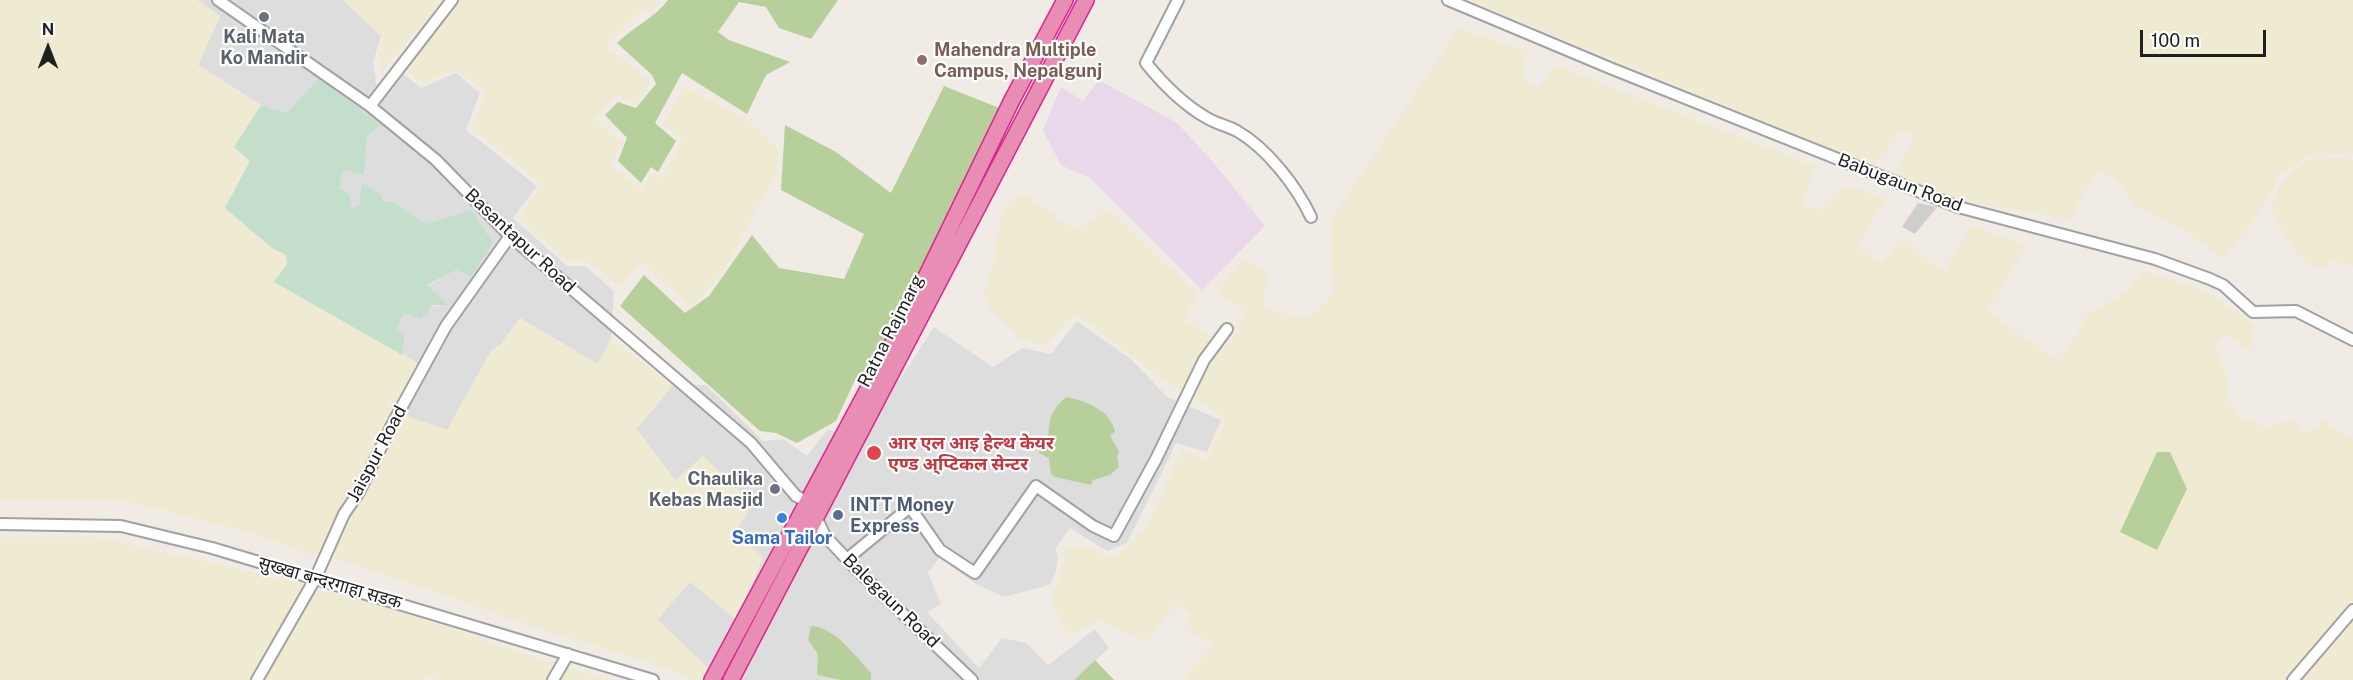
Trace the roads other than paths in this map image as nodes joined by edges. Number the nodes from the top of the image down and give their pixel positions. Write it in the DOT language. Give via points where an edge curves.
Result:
graph roads {
  1 [pos="218,0"];
  2 [pos="452,0"];
  3 [pos="1065,0"];
  4 [pos="1086,0"];
  5 [pos="1178,0"];
  6 [pos="1448,0"];
  7 [pos="369,105"];
  8 [pos="1311,217"];
  9 [pos="510,236"];
  10 [pos="1227,329"];
  11 [pos="2353,340"];
  12 [pos="806,501"];
  13 [pos="816,517"];
  14 [pos="0,524"];
  15 [pos="847,559"];
  16 [pos="315,579"];
  17 [pos="2353,610"];
  18 [pos="568,654"];
  19 [pos="257,680"];
  20 [pos="553,680"];
  21 [pos="653,680"];
  22 [pos="712,680"];
  23 [pos="731,680"];
  24 [pos="972,680"];
  25 [pos="2293,680"];
  1 -- 7 [label="street, Basantapur Road"];
  2 -- 7 [label="street"];
  3 -- 12 [label="highway, Ratna Rajmarg" via="906,318"];
  4 -- 13 [label="highway, Ratna Rajmarg"];
  5 -- 8 [label="street" via="1146,63 1178,97 1207,118 1239,132 1268,157 1300,194"];
  6 -- 11 [label="street, Babugaun Road" via="1958,207 2155,258 2223,285 2253,312 2296,311"];
  7 -- 9 [label="street, Basantapur Road" via="436,160"];
  9 -- 12 [label="street, Basantapur Road" via="751,443 796,496"];
  9 -- 16 [label="street, Jaispur Road" via="446,326 360,492 344,514"];
  10 -- 15 [label="street" via="1204,360 1114,536 1036,486 975,573 940,550 910,507"];
  12 -- 22 [label="highway, Ratna Rajmarg"];
  13 -- 15 [label="street, Balegaun Road" via="825,536"];
  13 -- 23 [label="highway, Ratna Rajmarg"];
  14 -- 16 [label="street, सुख्खा बन्दरगाहा सडक" via="122,526"];
  15 -- 24 [label="street, Balegaun Road"];
  16 -- 18 [label="street, सुख्खा बन्दरगाहा सडक"];
  16 -- 19 [label="street, Jaispur Road"];
  17 -- 25 [label="street"];
  18 -- 20 [label="street"];
  18 -- 21 [label="street, सुख्खा बन्दरगाहा सडक"];
}
